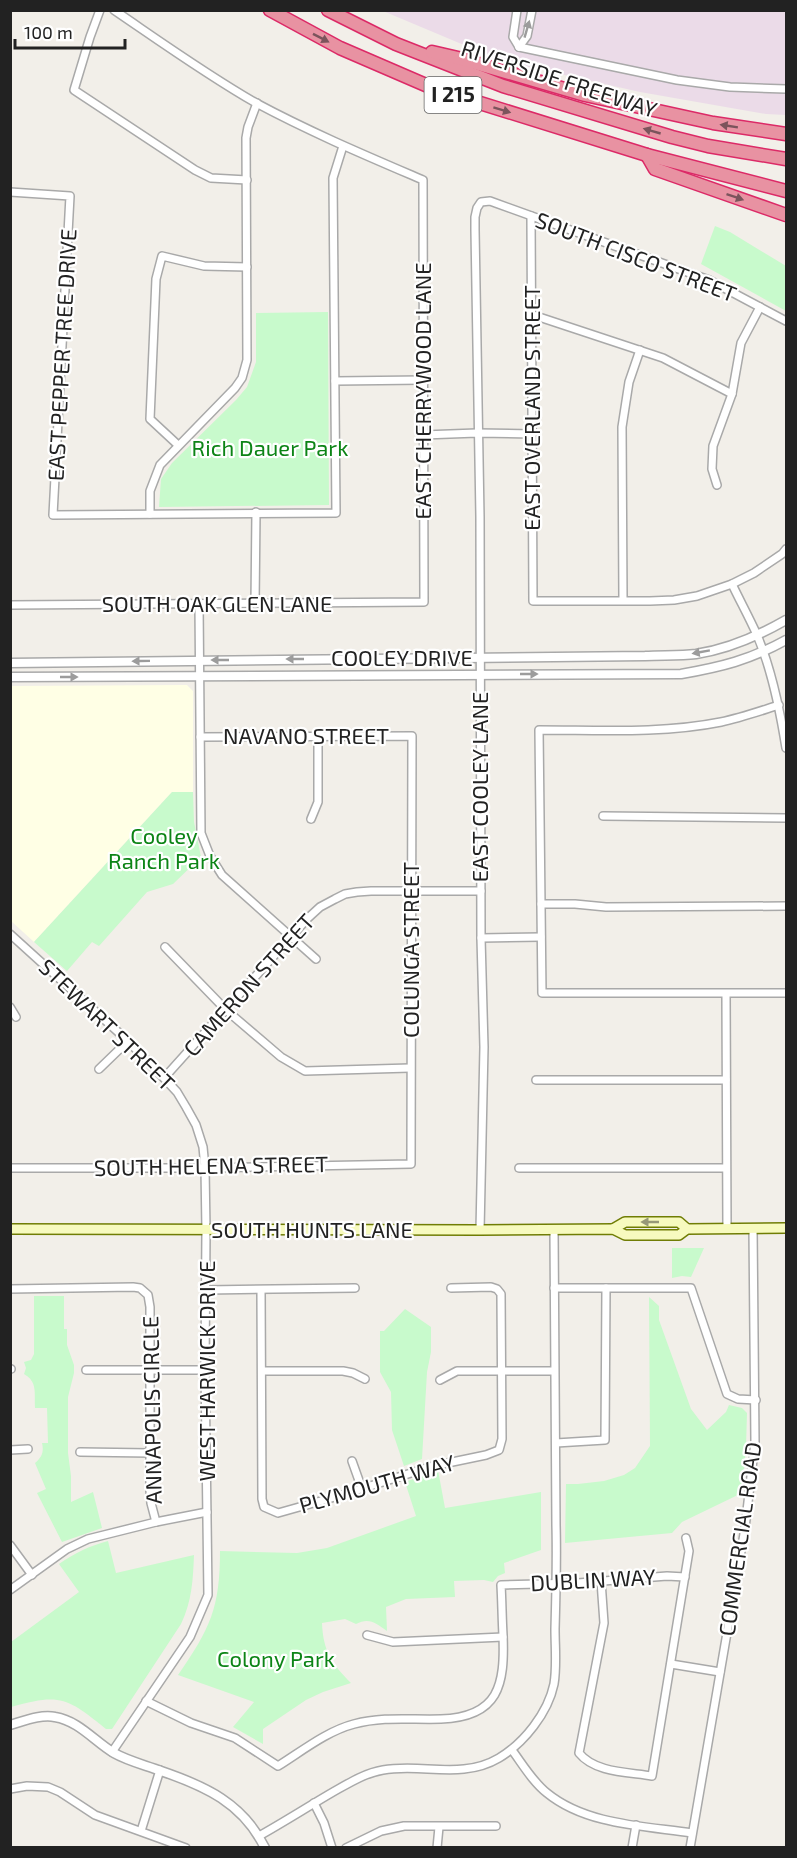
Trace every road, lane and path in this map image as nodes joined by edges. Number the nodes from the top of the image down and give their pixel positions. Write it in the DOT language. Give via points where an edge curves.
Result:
graph roads {
  1 [pos="100,10"];
  2 [pos="114,10"];
  3 [pos="270,10"];
  4 [pos="328,10"];
  5 [pos="517,10"];
  6 [pos="532,10"];
  7 [pos="396,44"];
  8 [pos="519,47"];
  9 [pos="786,89"];
  10 [pos="257,103"];
  11 [pos="786,134"];
  12 [pos="343,146"];
  13 [pos="647,155"];
  14 [pos="786,159"];
  15 [pos="247,180"];
  16 [pos="786,191"];
  17 [pos="10,192"];
  18 [pos="482,202"];
  19 [pos="786,215"];
  20 [pos="531,216"];
  21 [pos="247,267"];
  22 [pos="760,307"];
  23 [pos="532,315"];
  24 [pos="786,321"];
  25 [pos="640,350"];
  26 [pos="424,380"];
  27 [pos="335,381"];
  28 [pos="732,394"];
  29 [pos="477,433"];
  30 [pos="532,434"];
  31 [pos="423,435"];
  32 [pos="178,445"];
  33 [pos="717,484"];
  34 [pos="255,512"];
  35 [pos="150,514"];
  36 [pos="786,549"];
  37 [pos="732,584"];
  38 [pos="623,600"];
  39 [pos="424,602"];
  40 [pos="200,604"];
  41 [pos="255,604"];
  42 [pos="10,605"];
  43 [pos="786,620"];
  44 [pos="757,636"];
  45 [pos="786,640"];
  46 [pos="763,653"];
  47 [pos="480,658"];
  48 [pos="200,660"];
  49 [pos="10,663"];
  50 [pos="479,674"];
  51 [pos="200,676"];
  52 [pos="10,677"];
  53 [pos="779,705"];
  54 [pos="200,736"];
  55 [pos="318,736"];
  56 [pos="412,736"];
  57 [pos="786,748"];
  58 [pos="603,816"];
  59 [pos="786,818"];
  60 [pos="311,819"];
  61 [pos="411,890"];
  62 [pos="481,891"];
  63 [pos="541,904"];
  64 [pos="786,906"];
  65 [pos="291,936"];
  66 [pos="541,937"];
  67 [pos="12,938"];
  68 [pos="481,938"];
  69 [pos="165,947"];
  70 [pos="316,959"];
  71 [pos="786,993"];
  72 [pos="726,994"];
  73 [pos="10,1007"];
  74 [pos="226,1010"];
  75 [pos="16,1017"];
  76 [pos="128,1041"];
  77 [pos="410,1068"];
  78 [pos="99,1069"];
  79 [pos="164,1078"];
  80 [pos="536,1080"];
  81 [pos="726,1080"];
  82 [pos="411,1164"];
  83 [pos="10,1168"];
  84 [pos="205,1168"];
  85 [pos="519,1168"];
  86 [pos="726,1168"];
  87 [pos="753,1228"];
  88 [pos="786,1228"];
  89 [pos="10,1229"];
  90 [pos="554,1229"];
  91 [pos="727,1229"];
  92 [pos="206,1230"];
  93 [pos="480,1230"];
  94 [pos="356,1288"];
  95 [pos="451,1288"];
  96 [pos="554,1288"];
  97 [pos="606,1288"];
  98 [pos="10,1289"];
  99 [pos="206,1290"];
  100 [pos="261,1290"];
  101 [pos="86,1370"];
  102 [pos="150,1370"];
  103 [pos="205,1370"];
  104 [pos="501,1370"];
  105 [pos="262,1371"];
  106 [pos="554,1371"];
  107 [pos="365,1379"];
  108 [pos="440,1380"];
  109 [pos="756,1400"];
  110 [pos="556,1443"];
  111 [pos="28,1449"];
  112 [pos="10,1450"];
  113 [pos="80,1452"];
  114 [pos="150,1453"];
  115 [pos="352,1461"];
  116 [pos="362,1489"];
  117 [pos="207,1512"];
  118 [pos="156,1522"];
  119 [pos="686,1538"];
  120 [pos="10,1545"];
  121 [pos="32,1575"];
  122 [pos="685,1577"];
  123 [pos="601,1581"];
  124 [pos="557,1584"];
  125 [pos="10,1590"];
  126 [pos="367,1635"];
  127 [pos="503,1637"];
  128 [pos="670,1664"];
  129 [pos="720,1672"];
  130 [pos="146,1701"];
  131 [pos="10,1725"];
  132 [pos="512,1750"];
  133 [pos="112,1752"];
  134 [pos="160,1770"];
  135 [pos="10,1789"];
  136 [pos="314,1803"];
  137 [pos="636,1825"];
  138 [pos="496,1826"];
  139 [pos="439,1827"];
  140 [pos="141,1831"];
  141 [pos="692,1833"];
  142 [pos="259,1836"];
  143 [pos="186,1848"];
  144 [pos="265,1848"];
  145 [pos="332,1848"];
  146 [pos="346,1848"];
  147 [pos="436,1848"];
  148 [pos="632,1848"];
  149 [pos="690,1848"];
  1 -- 15 [label="street" via="74,90 195,170 211,178"];
  2 -- 10 [label="street"];
  3 -- 13 [label="highway, RIVERSIDE FREEWAY / I 215, one-way" via="340,48 435,89"];
  4 -- 7 [label="highway, RIVERSIDE FREEWAY / I 215"];
  5 -- 8 [label="street" via="513,37"];
  8 -- 6 [label="street, one-way" via="527,36"];
  11 -- 7 [label="highway, one-way" via="616,103"];
  14 -- 7 [label="highway, RIVERSIDE FREEWAY / I 215, one-way" via="652,132 503,86"];
  8 -- 9 [label="street" via="677,80"];
  10 -- 12 [label="street"];
  10 -- 15 [label="street" via="248,127"];
  12 -- 26 [label="street, EAST CHERRYWOOD LANE" via="423,180"];
  12 -- 27 [label="street" via="333,178"];
  13 -- 16 [label="highway, I 215"];
  13 -- 19 [label="highway, one-way" via="655,169"];
  15 -- 21 [label="street"];
  17 -- 35 [label="street, EAST PEPPER TREE DRIVE" via="70,196 53,515"];
  18 -- 20 [label="street, SOUTH CISCO STREET" via="490,201"];
  18 -- 29 [label="street, EAST COOLEY LANE" via="475,217"];
  20 -- 22 [label="street, SOUTH CISCO STREET" via="709,280"];
  20 -- 23 [label="street, EAST OVERLAND STREET"];
  21 -- 32 [label="street" via="246,369 235,388"];
  21 -- 32 [label="street" via="204,266 162,256 156,279 150,418"];
  22 -- 24 [label="street, SOUTH CISCO STREET"];
  22 -- 28 [label="street" via="741,343"];
  23 -- 25 [label="street"];
  23 -- 30 [label="street, EAST OVERLAND STREET"];
  25 -- 28 [label="street"];
  25 -- 38 [label="street" via="629,382 622,427"];
  26 -- 27 [label="street"];
  26 -- 31 [label="street, EAST CHERRYWOOD LANE"];
  27 -- 34 [label="street" via="336,513"];
  28 -- 33 [label="street" via="713,446 712,469"];
  29 -- 30 [label="street"];
  29 -- 31 [label="street"];
  29 -- 47 [label="street, EAST COOLEY LANE"];
  30 -- 38 [label="street, EAST OVERLAND STREET" via="533,601"];
  31 -- 39 [label="street, EAST CHERRYWOOD LANE"];
  32 -- 35 [label="street" via="156,473 150,491"];
  34 -- 35 [label="street"];
  34 -- 41 [label="street"];
  36 -- 37 [label="street" via="768,565"];
  37 -- 38 [label="street" via="674,600"];
  37 -- 44 [label="street"];
  39 -- 41 [label="street, SOUTH OAK GLEN LANE"];
  40 -- 41 [label="street, SOUTH OAK GLEN LANE"];
  40 -- 42 [label="street, SOUTH OAK GLEN LANE"];
  40 -- 48 [label="street"];
  43 -- 44 [label="street, COOLEY DRIVE"];
  44 -- 46 [label="street"];
  44 -- 47 [label="street, COOLEY DRIVE, one-way" via="694,654"];
  45 -- 46 [label="street, COOLEY DRIVE"];
  50 -- 46 [label="street, COOLEY DRIVE, one-way" via="681,674"];
  46 -- 53 [label="street"];
  47 -- 48 [label="street, COOLEY DRIVE, one-way"];
  47 -- 50 [label="street, EAST COOLEY LANE"];
  48 -- 49 [label="street, COOLEY DRIVE, one-way"];
  48 -- 51 [label="street"];
  50 -- 51 [label="street, COOLEY DRIVE"];
  50 -- 62 [label="street, EAST COOLEY LANE"];
  52 -- 51 [label="street, COOLEY DRIVE, one-way"];
  51 -- 54 [label="street"];
  53 -- 57 [label="street"];
  53 -- 63 [label="street" via="721,722 657,730 539,730"];
  54 -- 55 [label="street, NAVANO STREET"];
  54 -- 65 [label="street" via="200,824 210,856 222,875"];
  55 -- 56 [label="street, NAVANO STREET"];
  55 -- 60 [label="street" via="318,802"];
  56 -- 61 [label="street, COLUNGA STREET"];
  58 -- 59 [label="street"];
  61 -- 62 [label="street, CAMERON STREET"];
  61 -- 65 [label="street, CAMERON STREET" via="345,894 320,907"];
  61 -- 77 [label="street, COLUNGA STREET"];
  62 -- 68 [label="street, EAST COOLEY LANE"];
  63 -- 64 [label="street"];
  63 -- 66 [label="street"];
  65 -- 70 [label="street"];
  65 -- 74 [label="street, CAMERON STREET"];
  66 -- 68 [label="street"];
  66 -- 72 [label="street" via="542,993"];
  67 -- 76 [label="street, STEWART STREET"];
  68 -- 93 [label="street, EAST COOLEY LANE" via="484,1047"];
  69 -- 74 [label="street"];
  71 -- 72 [label="street"];
  72 -- 81 [label="street"];
  73 -- 75 [label="street"];
  74 -- 77 [label="street" via="281,1057 304,1071"];
  74 -- 79 [label="street, CAMERON STREET"];
  76 -- 78 [label="street"];
  76 -- 79 [label="street, STEWART STREET"];
  77 -- 82 [label="street, COLUNGA STREET"];
  79 -- 84 [label="street, STEWART STREET" via="196,1125"];
  80 -- 81 [label="street"];
  81 -- 86 [label="street"];
  82 -- 84 [label="street, SOUTH HELENA STREET"];
  83 -- 84 [label="street, SOUTH HELENA STREET"];
  84 -- 92 [label="street, STEWART STREET"];
  85 -- 86 [label="street"];
  86 -- 91 [label="street"];
  87 -- 88 [label="main road, SOUTH HUNTS LANE"];
  87 -- 91 [label="main road, SOUTH HUNTS LANE"];
  87 -- 109 [label="street, COMMERCIAL ROAD"];
  89 -- 92 [label="main road, SOUTH HUNTS LANE"];
  90 -- 91 [label="main road, SOUTH HUNTS LANE" via="613,1229 636,1235"];
  90 -- 93 [label="main road, SOUTH HUNTS LANE"];
  90 -- 96 [label="street"];
  92 -- 93 [label="main road, SOUTH HUNTS LANE"];
  92 -- 99 [label="street, WEST HARWICK DRIVE"];
  94 -- 100 [label="street"];
  95 -- 104 [label="street, PLYMOUTH WAY" via="491,1287 501,1294"];
  96 -- 97 [label="street"];
  96 -- 106 [label="street"];
  97 -- 109 [label="street" via="691,1288 727,1394"];
  97 -- 110 [label="street" via="605,1440"];
  98 -- 102 [label="street, ANNAPOLIS CIRCLE" via="144,1290 150,1307"];
  99 -- 100 [label="street"];
  99 -- 103 [label="street, WEST HARWICK DRIVE"];
  100 -- 105 [label="street, PLYMOUTH WAY"];
  101 -- 102 [label="street"];
  102 -- 103 [label="street"];
  102 -- 114 [label="street, ANNAPOLIS CIRCLE"];
  103 -- 117 [label="street, WEST HARWICK DRIVE"];
  104 -- 106 [label="street"];
  104 -- 108 [label="street" via="457,1371"];
  104 -- 116 [label="street, PLYMOUTH WAY" via="499,1450"];
  105 -- 107 [label="street" via="343,1371"];
  105 -- 116 [label="street, PLYMOUTH WAY" via="264,1507 278,1513"];
  106 -- 110 [label="street"];
  109 -- 129 [label="street, COMMERCIAL ROAD" via="745,1528"];
  110 -- 124 [label="street"];
  111 -- 112 [label="street"];
  113 -- 114 [label="street"];
  114 -- 118 [label="street, ANNAPOLIS CIRCLE" via="151,1503"];
  115 -- 116 [label="street"];
  117 -- 118 [label="street, ANNAPOLIS CIRCLE"];
  117 -- 130 [label="street, WEST HARWICK DRIVE" via="208,1595 190,1637"];
  118 -- 121 [label="street, ANNAPOLIS CIRCLE" via="88,1539"];
  119 -- 122 [label="street" via="689,1551"];
  120 -- 121 [label="street"];
  121 -- 125 [label="street, ANNAPOLIS CIRCLE"];
  122 -- 123 [label="street, DUBLIN WAY"];
  122 -- 128 [label="street"];
  123 -- 124 [label="street, DUBLIN WAY"];
  123 -- 128 [label="street" via="604,1623 579,1753 589,1763 652,1776"];
  124 -- 127 [label="street, DUBLIN WAY" via="501,1585"];
  124 -- 132 [label="street" via="554,1684 539,1719"];
  126 -- 127 [label="street" via="393,1642"];
  127 -- 130 [label="street" via="499,1690 482,1709 457,1718 386,1718 352,1724 278,1766 235,1738 191,1723"];
  128 -- 129 [label="street"];
  129 -- 141 [label="street, COMMERCIAL ROAD"];
  130 -- 133 [label="street, WEST HARWICK DRIVE"];
  131 -- 133 [label="street" via="54,1716 74,1724"];
  132 -- 136 [label="street" via="473,1769 371,1773"];
  132 -- 137 [label="street" via="546,1793 569,1809"];
  133 -- 134 [label="street"];
  134 -- 140 [label="street"];
  134 -- 142 [label="street" via="213,1792 234,1807"];
  135 -- 140 [label="street" via="48,1787 95,1815"];
  136 -- 142 [label="street"];
  136 -- 145 [label="street"];
  137 -- 141 [label="street"];
  137 -- 148 [label="street"];
  138 -- 139 [label="street"];
  139 -- 146 [label="street" via="391,1828"];
  139 -- 147 [label="street"];
  140 -- 143 [label="street"];
  141 -- 149 [label="street, COMMERCIAL ROAD"];
  142 -- 144 [label="street"];
}
